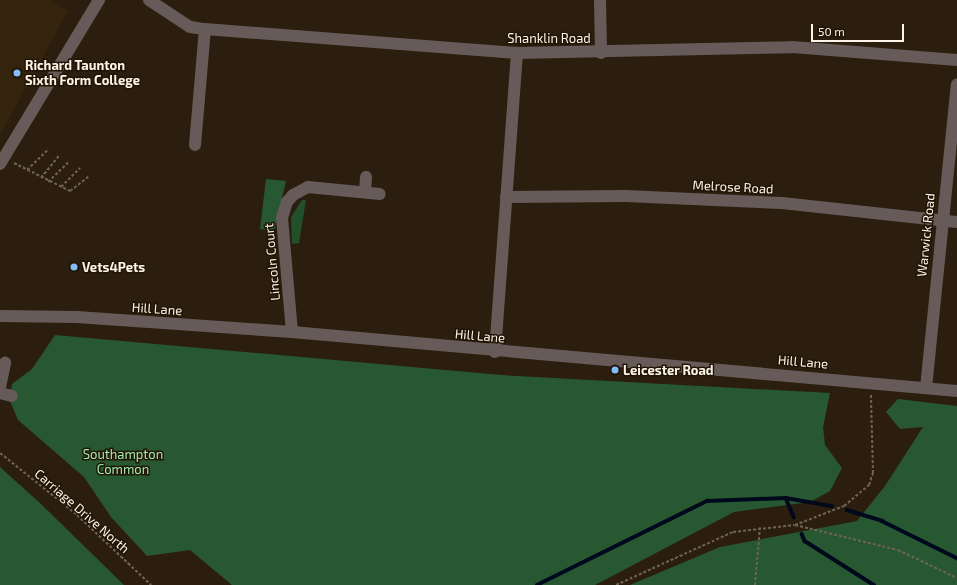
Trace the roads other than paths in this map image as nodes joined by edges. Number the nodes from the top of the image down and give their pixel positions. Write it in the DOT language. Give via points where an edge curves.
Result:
graph roads {
  1 [pos="99,0"];
  2 [pos="149,0"];
  3 [pos="600,0"];
  4 [pos="205,30"];
  5 [pos="601,52"];
  6 [pos="517,53"];
  7 [pos="957,60"];
  8 [pos="957,85"];
  9 [pos="195,144"];
  10 [pos="2,161"];
  11 [pos="366,177"];
  12 [pos="365,192"];
  13 [pos="380,194"];
  14 [pos="506,196"];
  15 [pos="942,220"];
  16 [pos="957,222"];
  17 [pos="0,316"];
  18 [pos="292,332"];
  19 [pos="495,352"];
  20 [pos="5,364"];
  21 [pos="0,387"];
  22 [pos="926,388"];
  23 [pos="957,392"];
  24 [pos="0,393"];
  25 [pos="12,396"];
  1 -- 10 [label="street"];
  2 -- 4 [label="street, Shanklin Road" via="190,27"];
  3 -- 5 [label="street"];
  4 -- 6 [label="street, Shanklin Road"];
  4 -- 9 [label="street"];
  5 -- 6 [label="street, Shanklin Road"];
  5 -- 7 [label="street, Shanklin Road" via="792,47"];
  6 -- 14 [label="street"];
  8 -- 15 [label="street, Warwick Road"];
  11 -- 12 [label="street"];
  12 -- 13 [label="street, Lincoln Court"];
  12 -- 18 [label="street, Lincoln Court" via="308,187 293,195 283,210"];
  14 -- 15 [label="street, Melrose Road" via="626,196 782,203"];
  14 -- 19 [label="street"];
  15 -- 16 [label="street, Melrose Road"];
  15 -- 22 [label="street, Warwick Road"];
  17 -- 18 [label="street, Hill Lane" via="77,317"];
  18 -- 19 [label="street, Hill Lane"];
  19 -- 22 [label="street, Hill Lane"];
  20 -- 21 [label="street"];
  22 -- 23 [label="street, Hill Lane"];
  24 -- 25 [label="street"];
}
